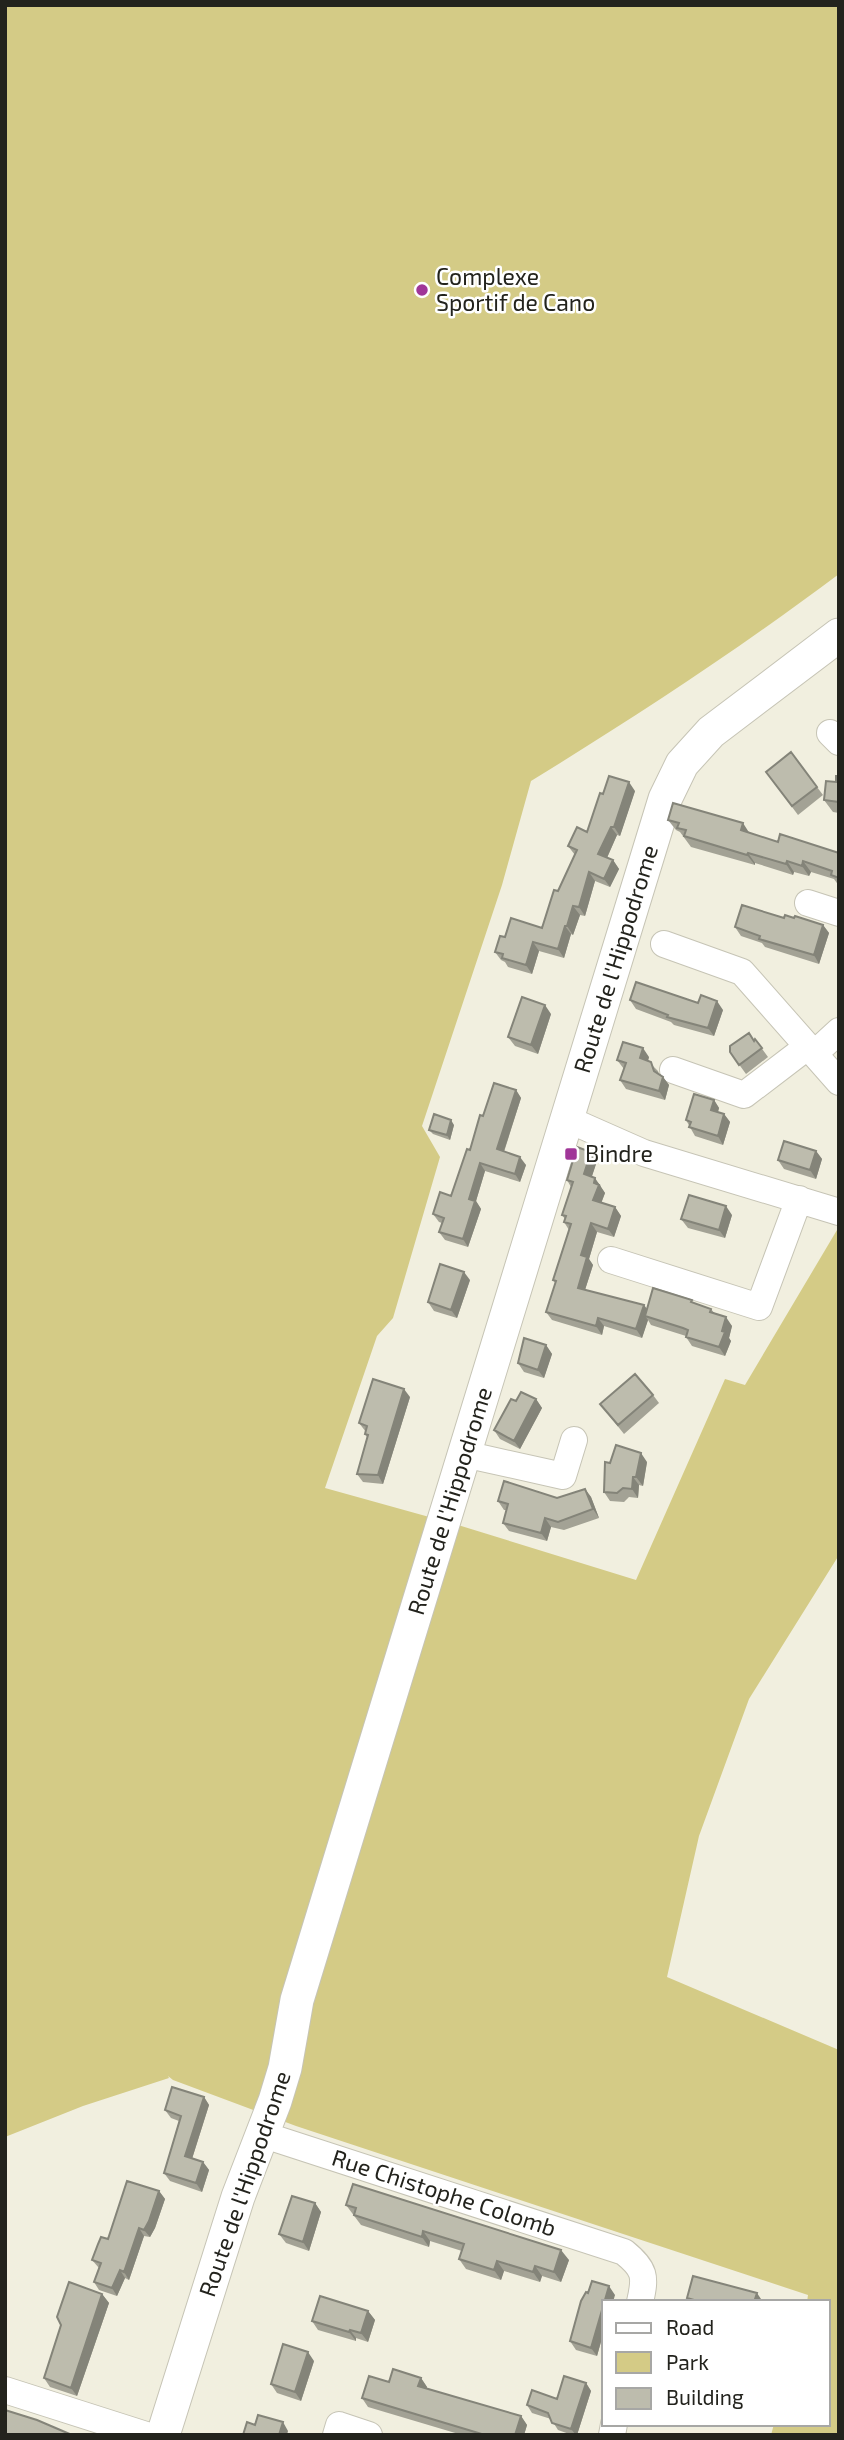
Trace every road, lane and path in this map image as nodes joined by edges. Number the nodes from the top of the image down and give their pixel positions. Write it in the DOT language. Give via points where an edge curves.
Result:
graph roads {
  1 [pos="839,635"];
  2 [pos="808,903"];
  3 [pos="839,913"];
  4 [pos="664,944"];
  5 [pos="839,1031"];
  6 [pos="811,1050"];
  7 [pos="673,1070"];
  8 [pos="839,1082"];
  9 [pos="567,1119"];
  10 [pos="799,1199"];
  11 [pos="837,1206"];
  12 [pos="611,1261"];
  13 [pos="574,1440"];
  14 [pos="464,1454"];
  15 [pos="264,2135"];
  16 [pos="640,2300"];
  17 [pos="5,2390"];
  18 [pos="146,2435"];
  19 [pos="163,2435"];
  20 [pos="337,2435"];
  21 [pos="369,2435"];
  1 -- 9 [label="main road, Route de l'Hippodrome" via="711,732 682,764 665,799"];
  2 -- 3 [label="street"];
  4 -- 6 [label="street" via="742,972"];
  5 -- 6 [label="street"];
  6 -- 7 [label="street" via="744,1095"];
  6 -- 8 [label="street"];
  9 -- 10 [label="street" via="644,1153"];
  9 -- 14 [label="main road, Route de l'Hippodrome"];
  10 -- 11 [label="street"];
  10 -- 12 [label="street" via="759,1307"];
  13 -- 14 [label="street" via="563,1476"];
  14 -- 15 [label="main road, Route de l'Hippodrome" via="297,2000 285,2068"];
  15 -- 16 [label="street, Rue Chistophe Colomb" via="624,2252 638,2263 645,2279"];
  15 -- 19 [label="main road, Route de l'Hippodrome" via="237,2197"];
  17 -- 18 [label="street"];
  20 -- 21 [label="street" via="340,2425"];
}
